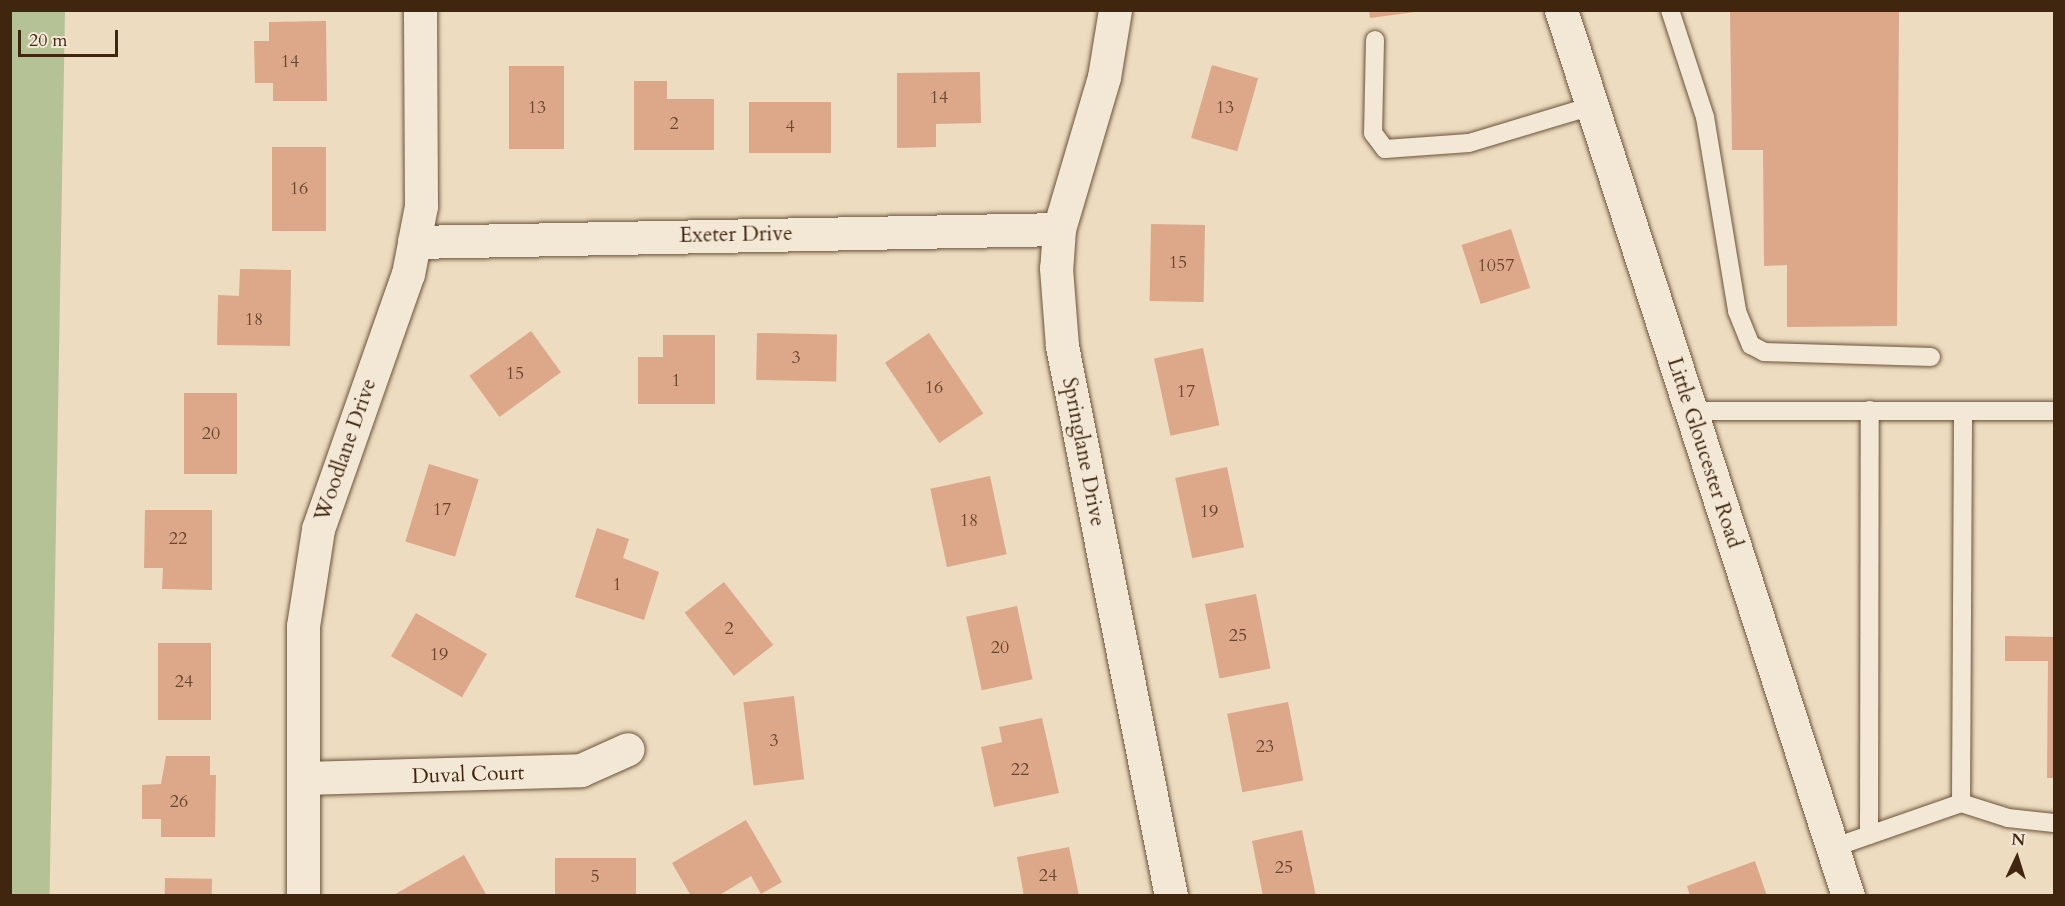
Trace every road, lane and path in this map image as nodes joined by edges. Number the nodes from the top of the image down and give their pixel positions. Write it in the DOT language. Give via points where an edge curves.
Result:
graph roads {
  1 [pos="420,10"];
  2 [pos="1115,10"];
  3 [pos="1561,10"];
  4 [pos="1670,10"];
  5 [pos="1375,39"];
  6 [pos="1592,106"];
  7 [pos="1059,229"];
  8 [pos="414,242"];
  9 [pos="1931,357"];
  10 [pos="1870,410"];
  11 [pos="1691,411"];
  12 [pos="1964,411"];
  13 [pos="2055,411"];
  14 [pos="628,748"];
  15 [pos="303,778"];
  16 [pos="1961,803"];
  17 [pos="2055,823"];
  18 [pos="1869,835"];
  19 [pos="1832,848"];
  20 [pos="303,896"];
  21 [pos="1171,896"];
  22 [pos="1848,896"];
  1 -- 8 [label="street, Woodlane Drive" via="421,206"];
  2 -- 7 [label="street, Springlane Drive" via="1104,77"];
  3 -- 6 [label="street, Little Gloucester Road"];
  4 -- 9 [label="lane" via="1705,117 1737,311 1751,345 1764,352"];
  5 -- 6 [label="lane" via="1373,133 1385,149 1469,143"];
  6 -- 11 [label="street, Little Gloucester Road"];
  7 -- 8 [label="street, Exeter Drive"];
  7 -- 21 [label="street, Springlane Drive" via="1062,346"];
  8 -- 15 [label="street, Woodlane Drive" via="408,274 318,529 303,626"];
  10 -- 11 [label="lane"];
  10 -- 12 [label="lane"];
  10 -- 18 [label="lane"];
  11 -- 19 [label="street, Little Gloucester Road"];
  12 -- 13 [label="lane"];
  12 -- 16 [label="lane"];
  14 -- 15 [label="street, Duval Court" via="581,770"];
  15 -- 20 [label="street, Woodlane Drive"];
  16 -- 17 [label="lane"];
  16 -- 18 [label="lane"];
  18 -- 19 [label="lane"];
  19 -- 22 [label="street, Little Gloucester Road"];
}
